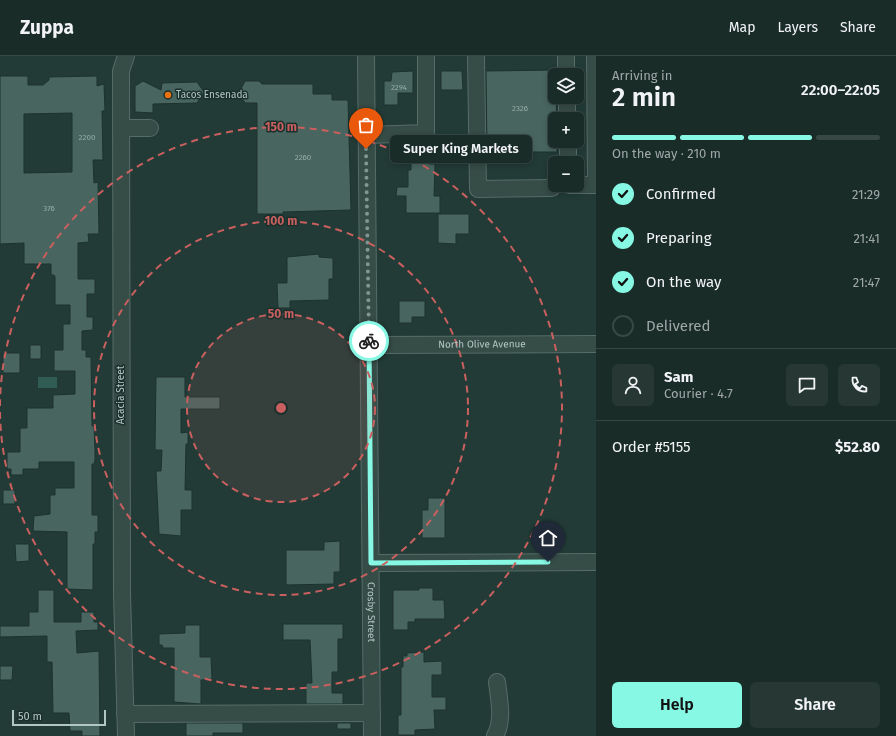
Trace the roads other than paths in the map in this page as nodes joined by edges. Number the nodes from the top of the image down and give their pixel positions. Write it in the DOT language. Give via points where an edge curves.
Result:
graph roads {
  1 [pos="126,56"];
  2 [pos="366,56"];
  3 [pos="426,56"];
  4 [pos="476,56"];
  5 [pos="566,56"];
  6 [pos="595,56"];
  7 [pos="566,68"];
  8 [pos="121,128"];
  9 [pos="150,128"];
  10 [pos="366,135"];
  11 [pos="596,182"];
  12 [pos="584,185"];
  13 [pos="596,185"];
  14 [pos="548,188"];
  15 [pos="596,344"];
  16 [pos="369,345"];
  17 [pos="596,562"];
  18 [pos="371,563"];
  19 [pos="497,682"];
  20 [pos="372,713"];
  21 [pos="125,714"];
  22 [pos="126,736"];
  23 [pos="372,736"];
  24 [pos="495,736"];
  1 -- 8 [label="street, Acacia Street" via="121,71"];
  2 -- 10 [label="street, Crosby Street"];
  3 -- 10 [label="street" via="426,133"];
  4 -- 14 [label="street" via="478,188"];
  5 -- 7 [label="street"];
  6 -- 11 [label="street"];
  8 -- 9 [label="street"];
  8 -- 21 [label="street, Acacia Street" via="122,599"];
  10 -- 16 [label="street, Crosby Street"];
  12 -- 13 [label="street"];
  15 -- 16 [label="street, North Olive Avenue"];
  16 -- 18 [label="street, Crosby Street"];
  17 -- 18 [label="street"];
  18 -- 20 [label="street, Crosby Street"];
  19 -- 24 [label="street" via="500,718"];
  20 -- 21 [label="street"];
  20 -- 23 [label="street, Crosby Street"];
  21 -- 22 [label="street, Acacia Street"];
}
